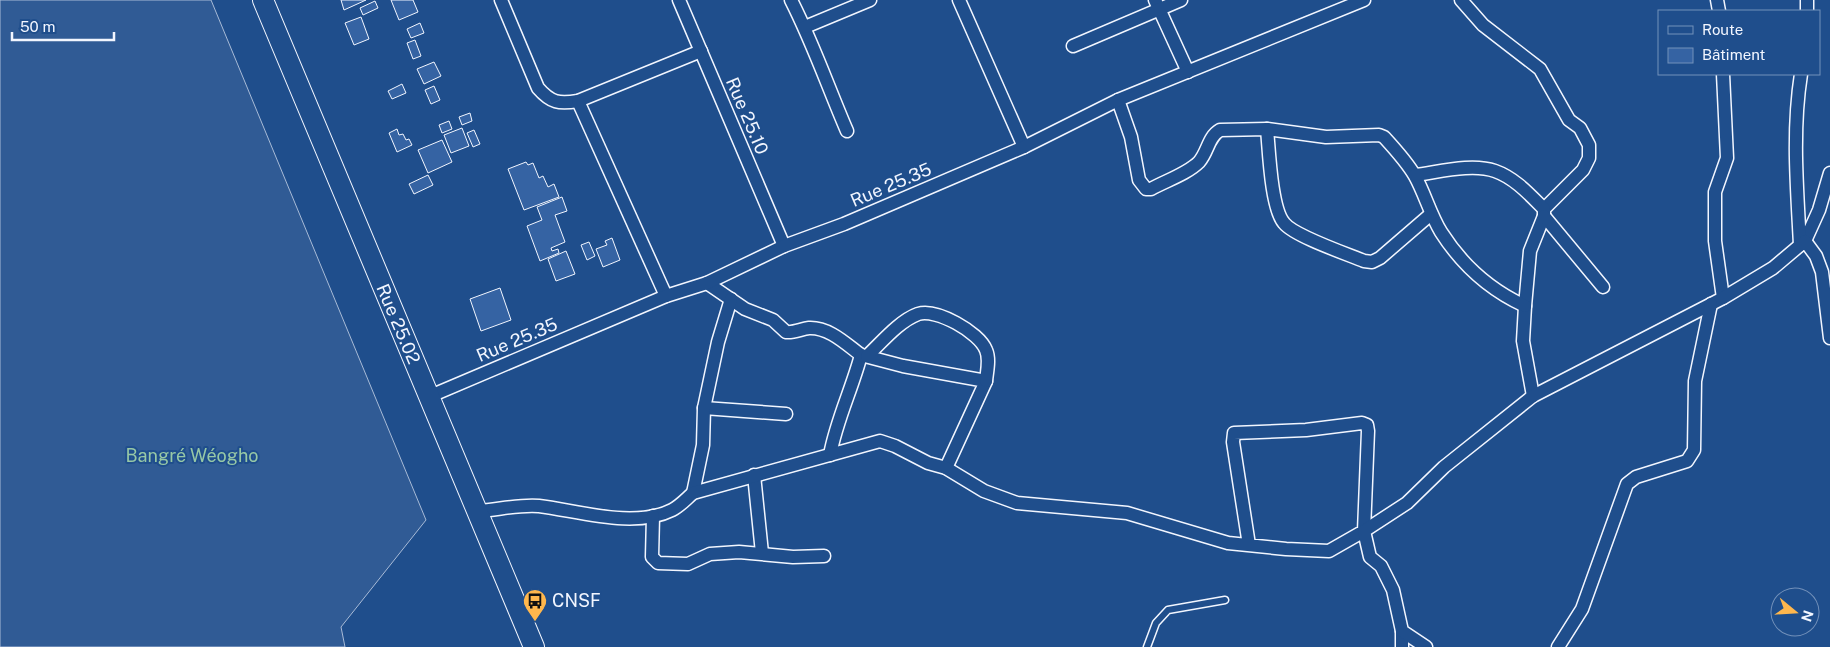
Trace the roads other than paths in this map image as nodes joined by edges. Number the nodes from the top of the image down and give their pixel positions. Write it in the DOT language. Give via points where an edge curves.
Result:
graph roads {
  1 [pos="263,0"];
  2 [pos="501,0"];
  3 [pos="679,0"];
  4 [pos="792,0"];
  5 [pos="870,0"];
  6 [pos="959,0"];
  7 [pos="1181,0"];
  8 [pos="1364,0"];
  9 [pos="1461,0"];
  10 [pos="1158,5"];
  11 [pos="805,27"];
  12 [pos="1073,46"];
  13 [pos="701,51"];
  14 [pos="1188,72"];
  15 [pos="1723,75"];
  16 [pos="1801,75"];
  17 [pos="1118,100"];
  18 [pos="578,101"];
  19 [pos="1267,129"];
  20 [pos="847,131"];
  21 [pos="1024,147"];
  22 [pos="1830,173"];
  23 [pos="1415,175"];
  24 [pos="1544,212"];
  25 [pos="1431,214"];
  26 [pos="1803,243"];
  27 [pos="784,246"];
  28 [pos="707,283"];
  29 [pos="1603,287"];
  30 [pos="666,296"];
  31 [pos="1723,298"];
  32 [pos="731,299"];
  33 [pos="1711,304"];
  34 [pos="1525,306"];
  35 [pos="1828,310"];
  36 [pos="1830,338"];
  37 [pos="864,356"];
  38 [pos="986,381"];
  39 [pos="1533,396"];
  40 [pos="428,397"];
  41 [pos="704,408"];
  42 [pos="786,414"];
  43 [pos="830,456"];
  44 [pos="946,468"];
  45 [pos="754,475"];
  46 [pos="693,493"];
  47 [pos="478,511"];
  48 [pos="653,516"];
  49 [pos="1364,531"];
  50 [pos="1249,545"];
  51 [pos="762,553"];
  52 [pos="824,556"];
  53 [pos="1225,600"];
  54 [pos="1402,631"];
  55 [pos="534,647"];
  56 [pos="1147,647"];
  57 [pos="1402,647"];
  58 [pos="1426,647"];
  59 [pos="1558,647"];
  1 -- 40 [label="main road, Rue 25.02"];
  2 -- 18 [label="street" via="538,88 559,104"];
  3 -- 13 [label="street, Rue 25.10"];
  4 -- 11 [label="street"];
  5 -- 11 [label="street"];
  6 -- 21 [label="street"];
  7 -- 10 [label="street"];
  8 -- 14 [label="street, Rue 25.35"];
  9 -- 24 [label="street" via="1483,25 1540,70 1589,145 1589,158 1583,170"];
  10 -- 12 [label="street"];
  10 -- 14 [label="street"];
  11 -- 20 [label="street"];
  13 -- 18 [label="street"];
  13 -- 27 [label="street, Rue 25.10"];
  14 -- 17 [label="street, Rue 25.35"];
  15 -- 31 [label="street" via="1727,158 1715,192 1715,241"];
  16 -- 26 [label="street" via="1795,166"];
  17 -- 19 [label="street" via="1131,137 1140,180 1146,189 1199,162 1214,134 1220,130"];
  17 -- 21 [label="street, Rue 25.35"];
  18 -- 30 [label="street"];
  19 -- 23 [label="street" via="1326,137 1379,135 1388,141"];
  19 -- 25 [label="street" via="1277,208 1280,218 1290,229 1372,262"];
  21 -- 27 [label="street, Rue 25.35" via="844,224"];
  22 -- 26 [label="street" via="1819,210"];
  23 -- 24 [label="street" via="1462,169 1495,171 1518,185"];
  23 -- 25 [label="street"];
  24 -- 29 [label="street"];
  24 -- 34 [label="street" via="1530,251"];
  25 -- 34 [label="street" via="1451,246 1482,281"];
  26 -- 31 [label="street" via="1773,268"];
  26 -- 35 [label="street" via="1816,256 1822,272"];
  27 -- 28 [label="street, Rue 25.35"];
  28 -- 30 [label="street, Rue 25.35"];
  28 -- 32 [label="street"];
  30 -- 40 [label="street, Rue 25.35"];
  31 -- 33 [label="street"];
  32 -- 37 [label="street" via="773,320 786,332 821,329"];
  32 -- 41 [label="street"];
  33 -- 39 [label="street"];
  33 -- 59 [label="street" via="1695,381 1694,450 1687,461 1636,477 1627,484 1582,609"];
  34 -- 39 [label="street" via="1523,342"];
  35 -- 36 [label="street"];
  37 -- 38 [label="street"];
  37 -- 38 [label="street" via="917,314 931,312 949,319 978,339 986,349"];
  37 -- 43 [label="street" via="834,432"];
  38 -- 44 [label="street"];
  39 -- 49 [label="street" via="1444,468 1407,503"];
  40 -- 47 [label="main road, Rue 25.02"];
  41 -- 42 [label="street"];
  41 -- 46 [label="street" via="703,445"];
  43 -- 44 [label="street" via="880,441"];
  43 -- 45 [label="street"];
  44 -- 50 [label="street" via="984,491 1017,503 1128,513 1203,537"];
  45 -- 46 [label="street"];
  45 -- 51 [label="street"];
  46 -- 48 [label="street" via="670,511"];
  47 -- 48 [label="street" via="537,506 623,518"];
  47 -- 55 [label="main road, Rue 25.02"];
  48 -- 51 [label="street" via="652,554 658,563 688,564 710,554"];
  49 -- 50 [label="street" via="1329,551"];
  49 -- 50 [label="street" via="1367,425 1362,422 1306,430 1236,431 1233,442"];
  49 -- 54 [label="street" via="1370,557 1380,566 1393,590"];
  51 -- 52 [label="street"];
  53 -- 56 [label="lane" via="1168,610 1156,623"];
  54 -- 57 [label="street"];
  54 -- 58 [label="street"];
}
